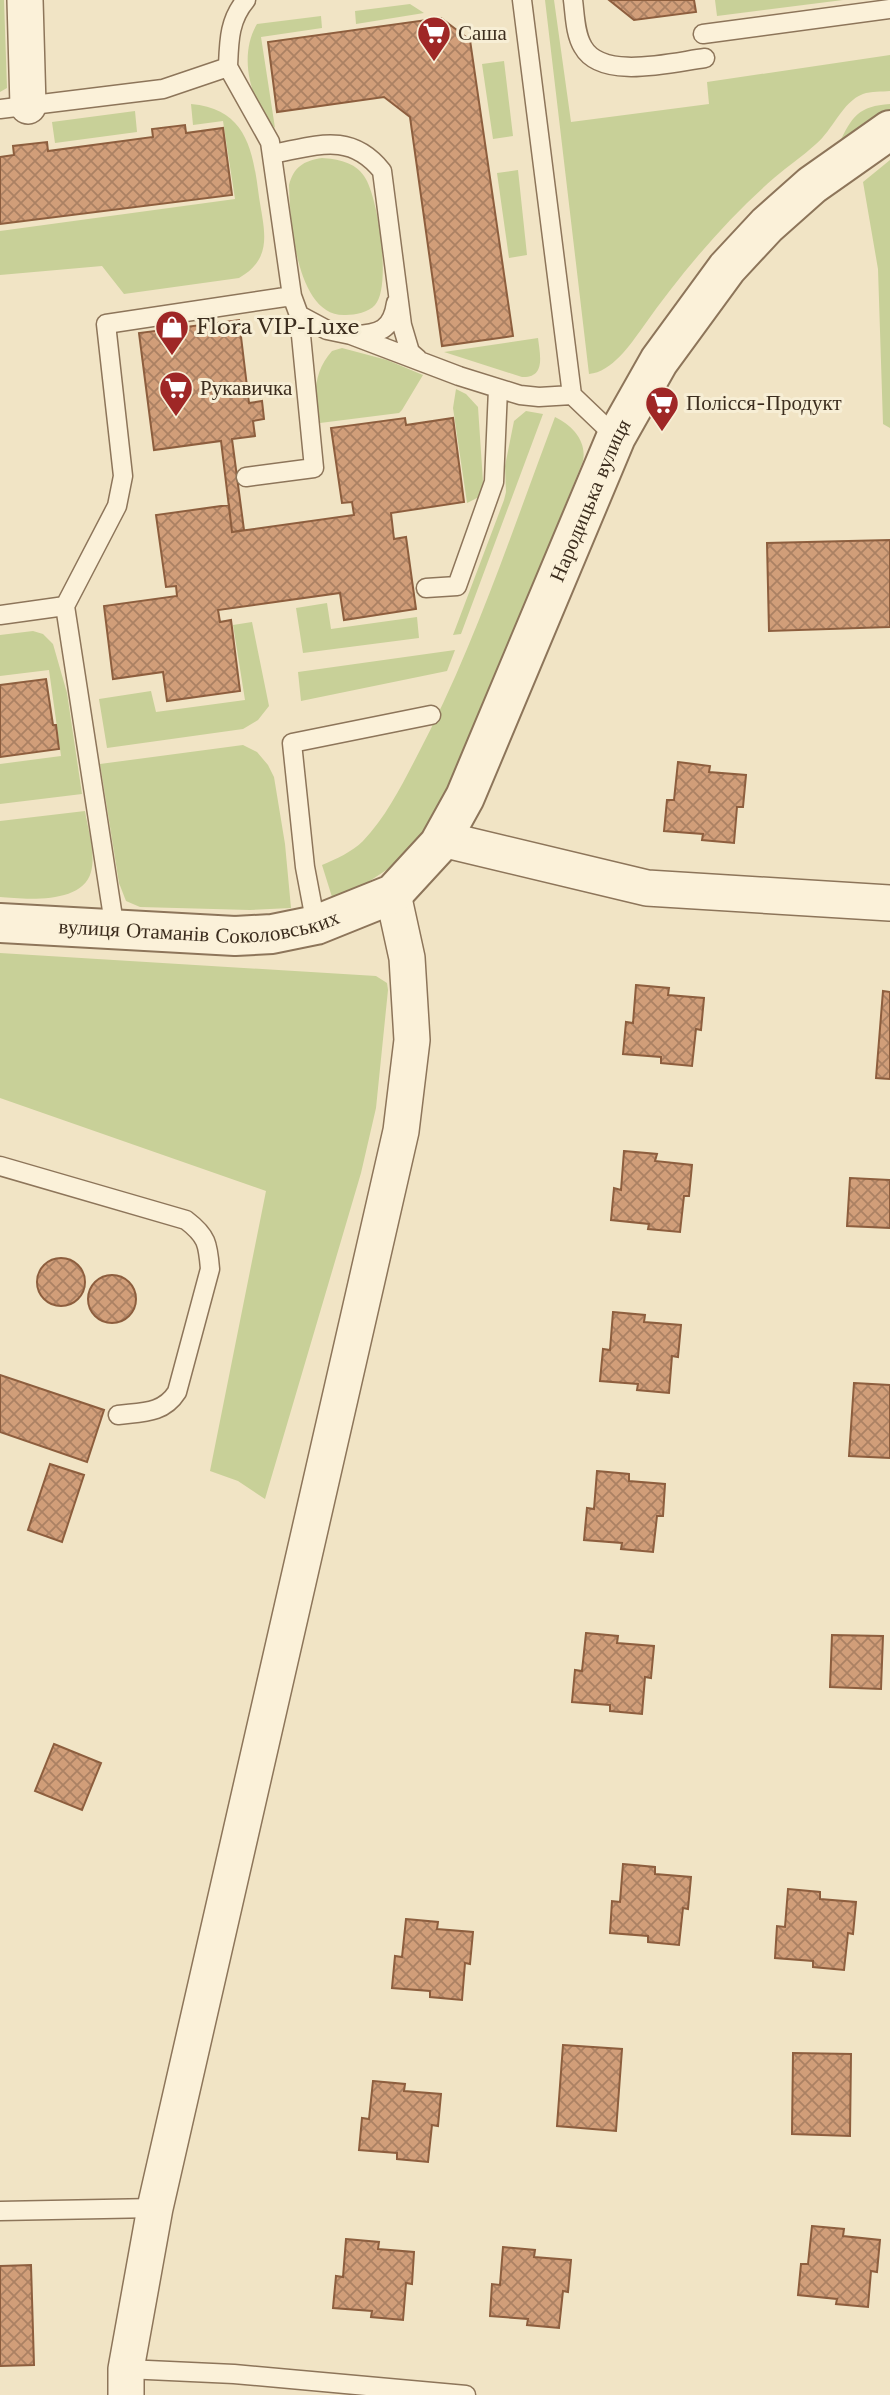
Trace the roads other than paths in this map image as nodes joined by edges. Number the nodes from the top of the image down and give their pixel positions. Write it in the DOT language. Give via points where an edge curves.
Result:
graph roads {
  1 [pos="25,0"];
  2 [pos="246,0"];
  3 [pos="522,0"];
  4 [pos="573,0"];
  5 [pos="890,9"];
  6 [pos="703,34"];
  7 [pos="705,58"];
  8 [pos="228,67"];
  9 [pos="14,107"];
  10 [pos="890,130"];
  11 [pos="272,153"];
  12 [pos="397,291"];
  13 [pos="292,296"];
  14 [pos="299,315"];
  15 [pos="351,335"];
  16 [pos="419,360"];
  17 [pos="498,389"];
  18 [pos="572,395"];
  19 [pos="616,437"];
  20 [pos="246,477"];
  21 [pos="426,589"];
  22 [pos="65,606"];
  23 [pos="0,615"];
  24 [pos="431,715"];
  25 [pos="442,839"];
  26 [pos="393,894"];
  27 [pos="890,903"];
  28 [pos="0,923"];
  29 [pos="316,925"];
  30 [pos="115,930"];
  31 [pos="0,1166"];
  32 [pos="118,1415"];
  33 [pos="155,2208"];
  34 [pos="0,2210"];
  35 [pos="126,2382"];
  36 [pos="466,2395"];
  1 -- 9 [label="street"];
  2 -- 8 [label="lane" via="229,34"];
  3 -- 18 [label="lane"];
  4 -- 7 [label="lane" via="583,49 595,61 627,67"];
  5 -- 6 [label="lane"];
  8 -- 9 [label="lane" via="163,89"];
  8 -- 11 [label="lane"];
  10 -- 19 [label="street, Народицька вулиця" via="812,185 727,268 659,361"];
  11 -- 12 [label="lane" via="329,144 350,146 369,156 382,172"];
  11 -- 13 [label="lane"];
  12 -- 15 [label="lane" via="394,315 386,327 374,334"];
  12 -- 16 [label="lane" via="405,341"];
  13 -- 14 [label="lane"];
  13 -- 22 [label="lane" via="106,324 123,476 117,506"];
  14 -- 15 [label="lane" via="327,330"];
  14 -- 20 [label="lane" via="314,468"];
  15 -- 16 [label="lane"];
  16 -- 17 [label="lane"];
  17 -- 18 [label="lane" via="539,397"];
  17 -- 21 [label="lane" via="494,482 457,586"];
  18 -- 19 [label="lane"];
  19 -- 25 [label="street, Народицька вулиця" via="465,797"];
  22 -- 23 [label="lane"];
  22 -- 30 [label="lane"];
  24 -- 29 [label="lane" via="292,743"];
  25 -- 26 [label="street, Народицька вулиця"];
  25 -- 27 [label="street" via="647,888"];
  26 -- 29 [label="street, вулиця Отаманів Соколовських"];
  26 -- 33 [label="street" via="407,958 412,1040 401,1131"];
  28 -- 30 [label="street, вулиця Отаманів Соколовських"];
  29 -- 30 [label="street, вулиця Отаманів Соколовських" via="235,936"];
  31 -- 32 [label="lane" via="186,1220 202,1232 210,1269 177,1392 170,1404 156,1410"];
  33 -- 34 [label="lane"];
  33 -- 35 [label="street"];
  35 -- 36 [label="lane" via="234,2374"];
}
